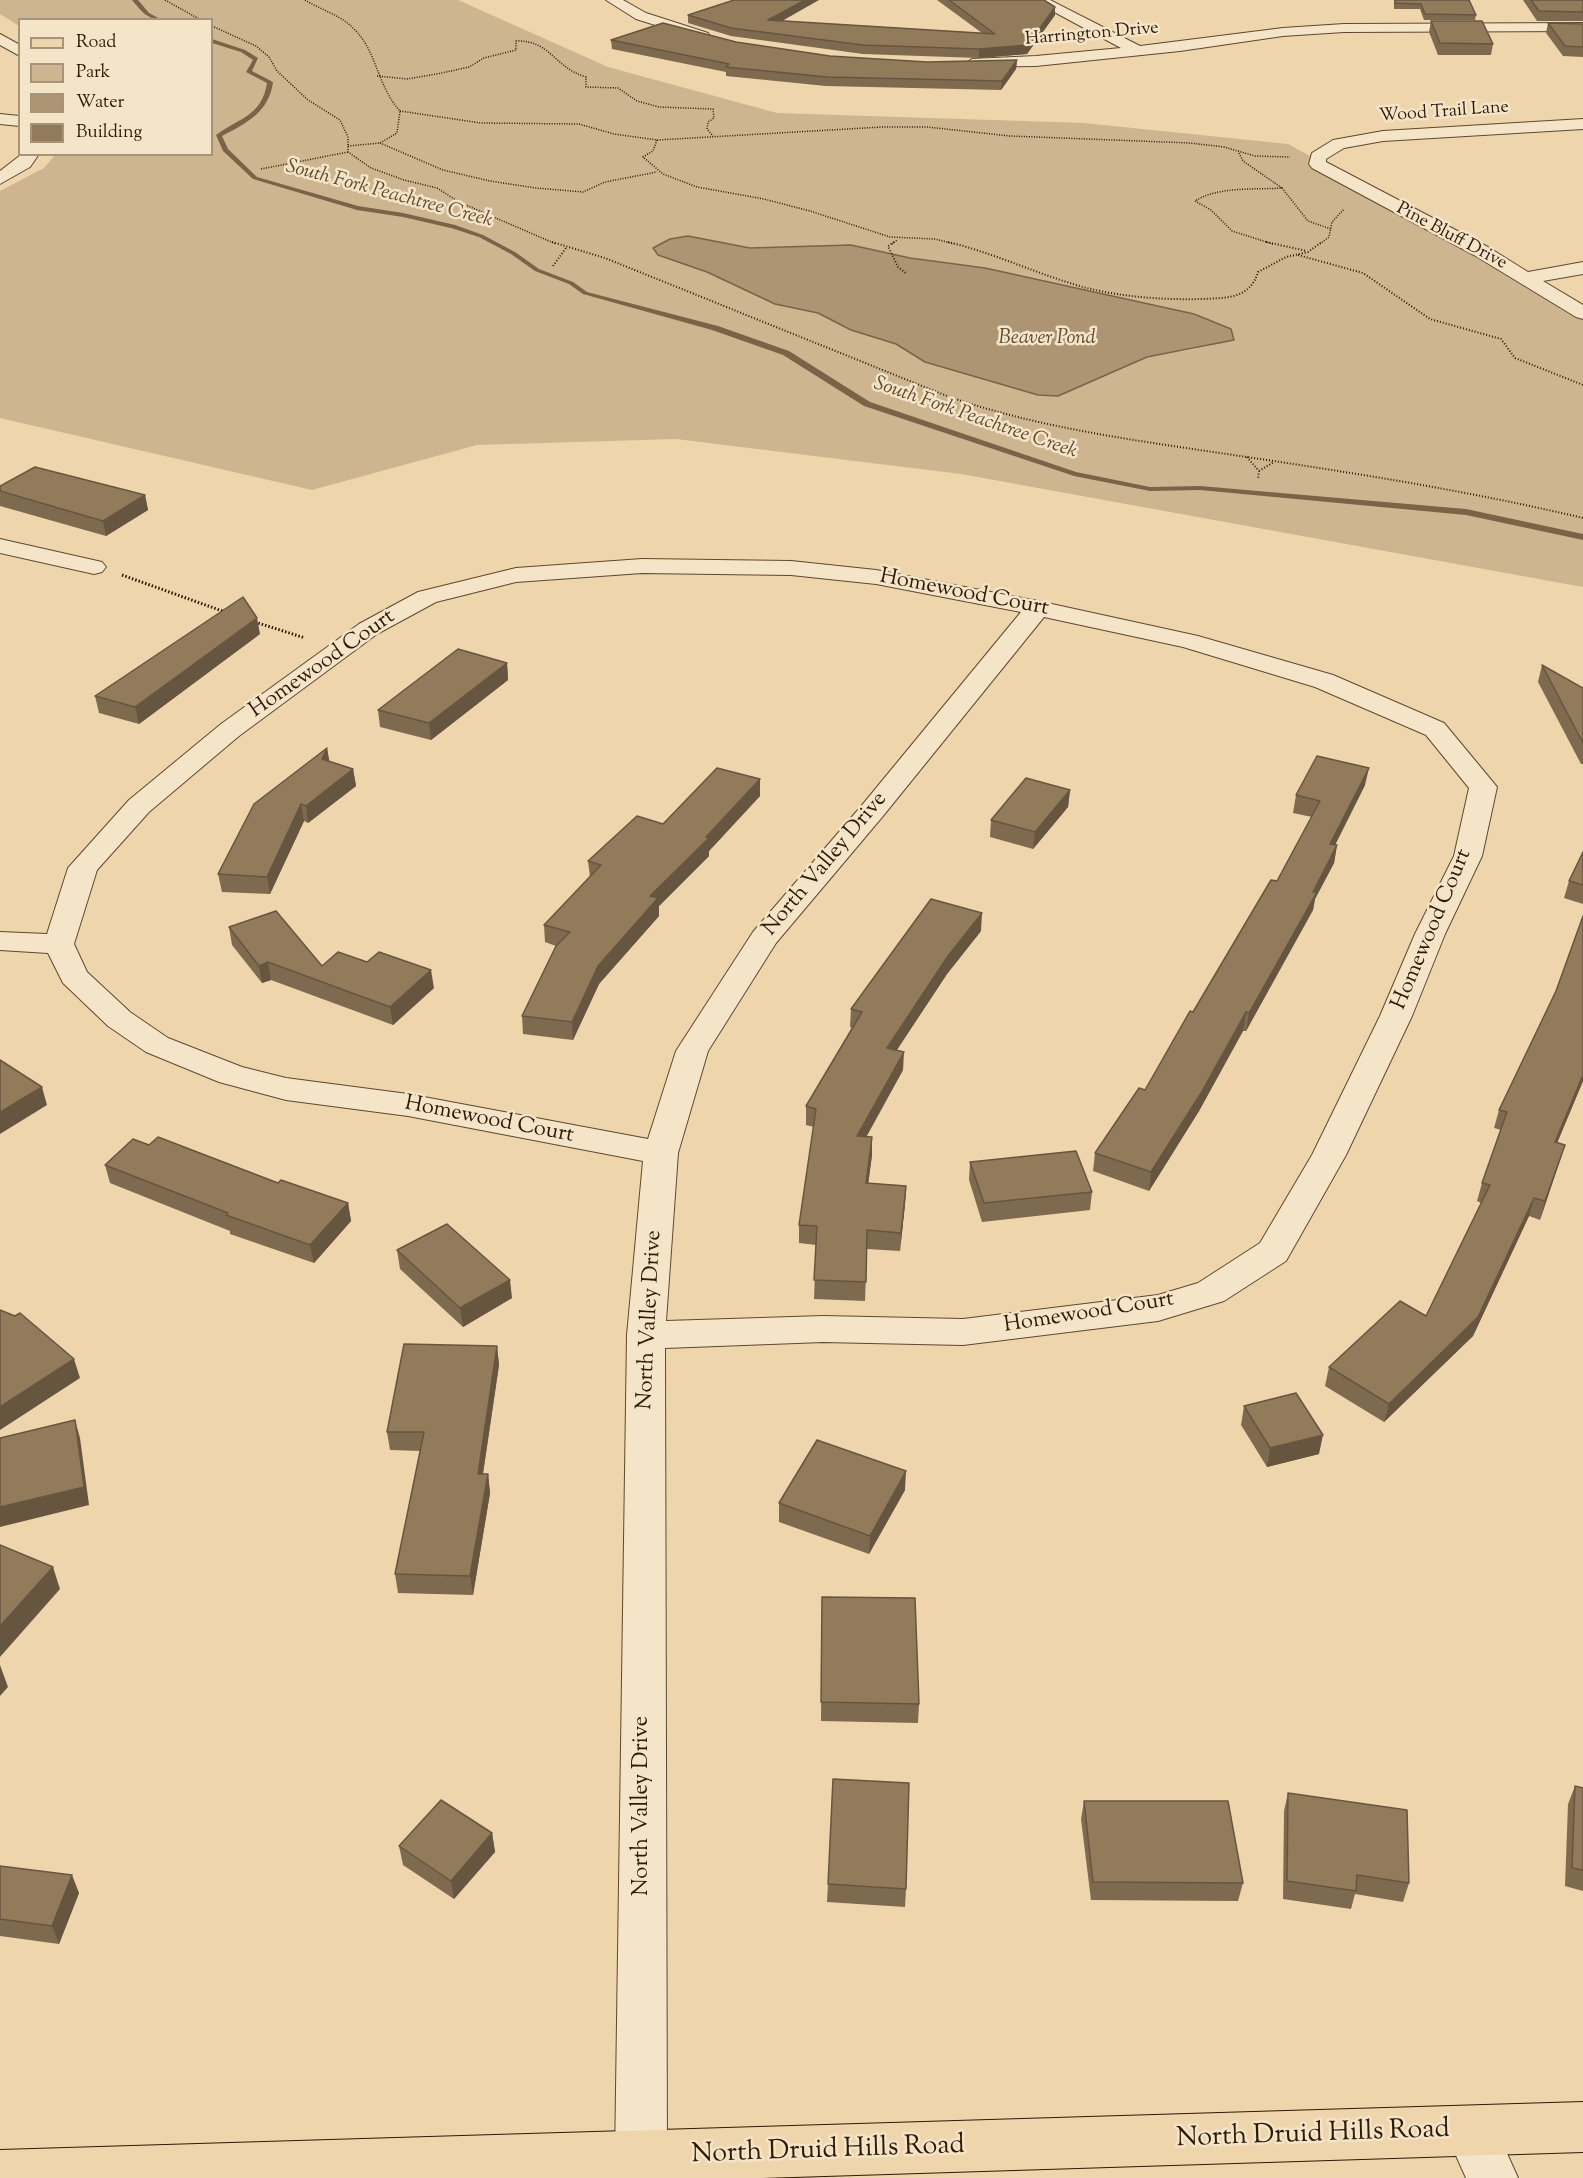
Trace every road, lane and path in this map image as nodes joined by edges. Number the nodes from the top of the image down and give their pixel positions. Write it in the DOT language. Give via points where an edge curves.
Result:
graph roads {
  1 [pos="165,0"];
  2 [pos="305,0"];
  3 [pos="613,0"];
  4 [pos="1039,0"];
  5 [pos="197,18"];
  6 [pos="213,26"];
  7 [pos="1583,27"];
  8 [pos="722,40"];
  9 [pos="2,41"];
  10 [pos="18,51"];
  11 [pos="1138,51"];
  12 [pos="955,64"];
  13 [pos="377,76"];
  14 [pos="400,111"];
  15 [pos="1583,124"];
  16 [pos="713,137"];
  17 [pos="657,140"];
  18 [pos="380,143"];
  19 [pos="348,146"];
  20 [pos="348,152"];
  21 [pos="1239,153"];
  22 [pos="29,156"];
  23 [pos="1318,161"];
  24 [pos="261,169"];
  25 [pos="658,172"];
  26 [pos="0,179"];
  27 [pos="1282,188"];
  28 [pos="1386,202"];
  29 [pos="1332,229"];
  30 [pos="898,239"];
  31 [pos="566,248"];
  32 [pos="1308,252"];
  33 [pos="1297,255"];
  34 [pos="553,266"];
  35 [pos="1583,268"];
  36 [pos="907,274"];
  37 [pos="1525,278"];
  38 [pos="1583,313"];
  39 [pos="1583,385"];
  40 [pos="1246,457"];
  41 [pos="1275,462"];
  42 [pos="1259,471"];
  43 [pos="1258,479"];
  44 [pos="1583,518"];
  45 [pos="0,546"];
  46 [pos="94,567"];
  47 [pos="120,574"];
  48 [pos="1038,608"];
  49 [pos="231,614"];
  50 [pos="251,621"];
  51 [pos="340,648"];
  52 [pos="0,941"];
  53 [pos="59,944"];
  54 [pos="661,1154"];
  55 [pos="646,1335"];
  56 [pos="1583,2127"];
  57 [pos="1472,2131"];
  58 [pos="641,2158"];
  59 [pos="0,2176"];
  60 [pos="1492,2178"];
  1 -- 5 [label="path"];
  2 -- 13 [label="path" via="359,33"];
  3 -- 8 [label="street" via="660,23"];
  4 -- 11 [label="street"];
  6 -- 19 [label="path" via="256,46 269,57 277,71 308,100 340,120"];
  7 -- 11 [label="street, Harrington Drive" via="1344,28"];
  9 -- 10 [label="street"];
  11 -- 12 [label="street, Harrington Drive" via="1036,62"];
  13 -- 14 [label="path"];
  13 -- 16 [label="path" via="407,79 469,67 484,58 516,50 516,41 544,45 562,66 586,77 586,87 618,88 637,101 659,107 713,109 714,118 707,129"];
  14 -- 17 [label="path" via="481,123 579,124"];
  14 -- 18 [label="path" via="397,133"];
  15 -- 23 [label="street, Wood Trail Lane" via="1383,136 1339,144"];
  16 -- 17 [label="path"];
  16 -- 21 [label="path" via="927,127 1020,137 1190,143"];
  17 -- 25 [label="path" via="653,151 643,157"];
  18 -- 19 [label="path"];
  18 -- 25 [label="path" via="400,154 471,177 538,189 586,191 595,185"];
  19 -- 20 [label="path"];
  20 -- 24 [label="path"];
  20 -- 31 [label="path" via="371,168 437,188 459,202"];
  21 -- 23 [label="path"];
  21 -- 27 [label="path" via="1243,161"];
  22 -- 26 [label="street"];
  23 -- 28 [label="street, Pine Bluff Drive"];
  25 -- 30 [label="path" via="697,187 778,203"];
  27 -- 29 [label="path" via="1308,221"];
  27 -- 32 [label="path" via="1213,192 1195,201 1211,210 1232,231"];
  28 -- 29 [label="path" via="1342,209 1332,222"];
  28 -- 37 [label="street, Pine Bluff Drive" via="1481,250"];
  29 -- 32 [label="path" via="1329,237"];
  30 -- 33 [label="path" via="935,240 990,254 1106,293 1176,299 1224,299 1245,292 1256,282 1258,272"];
  30 -- 36 [label="path" via="888,246 898,267"];
  31 -- 34 [label="path"];
  31 -- 40 [label="path" via="605,258 993,412 1116,437"];
  32 -- 33 [label="path"];
  33 -- 39 [label="path" via="1363,273 1430,319 1501,339 1515,358"];
  35 -- 37 [label="street"];
  37 -- 38 [label="street, Pine Bluff Drive"];
  40 -- 41 [label="path"];
  40 -- 42 [label="path"];
  41 -- 42 [label="path"];
  41 -- 44 [label="path" via="1490,496"];
  42 -- 43 [label="path"];
  45 -- 46 [label="street"];
  47 -- 49 [label="path"];
  48 -- 51 [label="street, Homewood Court" via="876,577 801,569 642,566 516,575 428,597 368,628"];
  48 -- 54 [label="street, North Valley Drive" via="764,938 692,1051"];
  48 -- 55 [label="street, Homewood Court" via="1189,641 1324,681 1435,729 1483,787 1468,856 1329,1155 1272,1252 1211,1292 1158,1308 963,1332 823,1329"];
  50 -- 51 [label="path"];
  51 -- 53 [label="street, Homewood Court" via="230,730 140,806 83,867"];
  52 -- 53 [label="street"];
  53 -- 54 [label="street, Homewood Court" via="74,976 119,1019 157,1044 231,1075 286,1089 408,1105"];
  54 -- 55 [label="street, North Valley Drive"];
  55 -- 58 [label="street, North Valley Drive"];
  56 -- 57 [label="main road, North Druid Hills Road"];
  57 -- 58 [label="main road, North Druid Hills Road"];
  57 -- 60 [label="street"];
  58 -- 59 [label="main road, North Druid Hills Road"];
}
